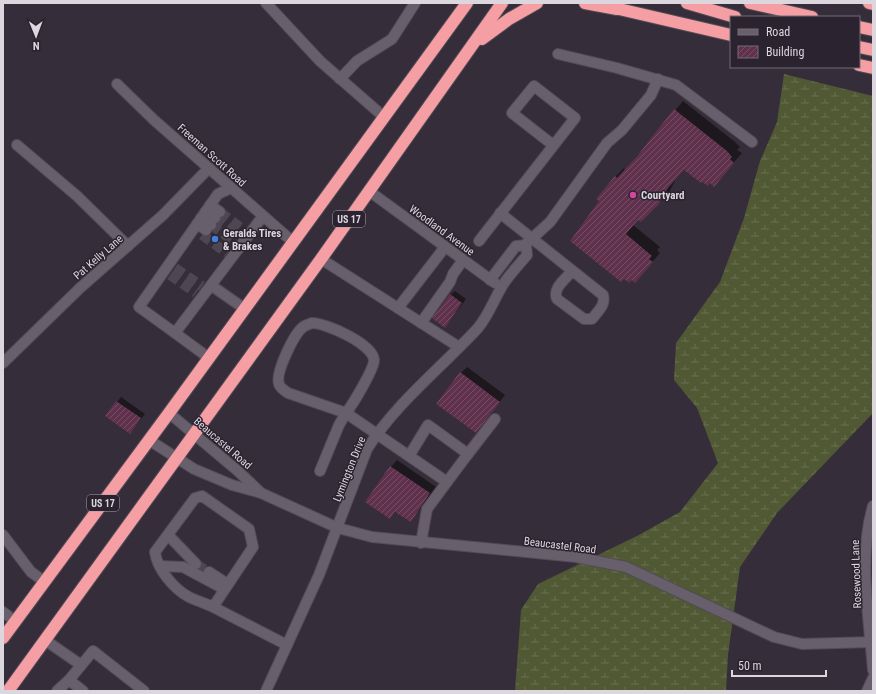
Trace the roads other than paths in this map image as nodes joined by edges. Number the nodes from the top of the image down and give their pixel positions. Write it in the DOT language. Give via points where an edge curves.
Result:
graph roads {
  1 [pos="266,3"];
  2 [pos="415,3"];
  3 [pos="459,3"];
  4 [pos="467,3"];
  5 [pos="502,3"];
  6 [pos="537,3"];
  7 [pos="585,3"];
  8 [pos="687,3"];
  9 [pos="750,3"];
  10 [pos="869,3"];
  11 [pos="873,4"];
  12 [pos="614,6"];
  13 [pos="732,16"];
  14 [pos="807,16"];
  15 [pos="454,21"];
  16 [pos="860,27"];
  17 [pos="873,30"];
  18 [pos="730,35"];
  19 [pos="473,46"];
  20 [pos="860,47"];
  21 [pos="873,50"];
  22 [pos="558,54"];
  23 [pos="860,65"];
  24 [pos="873,68"];
  25 [pos="340,79"];
  26 [pos="658,79"];
  27 [pos="117,84"];
  28 [pos="384,117"];
  29 [pos="752,142"];
  30 [pos="553,145"];
  31 [pos="17,146"];
  32 [pos="209,168"];
  33 [pos="231,188"];
  34 [pos="369,191"];
  35 [pos="500,213"];
  36 [pos="263,216"];
  37 [pos="202,218"];
  38 [pos="479,241"];
  39 [pos="293,242"];
  40 [pos="529,242"];
  41 [pos="128,246"];
  42 [pos="445,247"];
  43 [pos="321,259"];
  44 [pos="463,260"];
  45 [pos="572,271"];
  46 [pos="490,280"];
  47 [pos="501,288"];
  48 [pos="204,291"];
  49 [pos="398,308"];
  50 [pos="245,309"];
  51 [pos="421,323"];
  52 [pos="175,333"];
  53 [pos="459,347"];
  54 [pos="209,358"];
  55 [pos="3,363"];
  56 [pos="346,412"];
  57 [pos="169,413"];
  58 [pos="495,419"];
  59 [pos="195,433"];
  60 [pos="377,434"];
  61 [pos="149,440"];
  62 [pos="468,454"];
  63 [pos="409,456"];
  64 [pos="177,459"];
  65 [pos="320,471"];
  66 [pos="447,482"];
  67 [pos="261,493"];
  68 [pos="873,506"];
  69 [pos="338,528"];
  70 [pos="168,535"];
  71 [pos="421,542"];
  72 [pos="5,543"];
  73 [pos="196,564"];
  74 [pos="160,566"];
  75 [pos="209,572"];
  76 [pos="45,582"];
  77 [pos="226,586"];
  78 [pos="213,606"];
  79 [pos="3,612"];
  80 [pos="15,621"];
  81 [pos="3,638"];
  82 [pos="45,640"];
  83 [pos="872,642"];
  84 [pos="287,645"];
  85 [pos="81,665"];
  86 [pos="873,670"];
  87 [pos="873,678"];
  88 [pos="70,680"];
  89 [pos="8,691"];
  90 [pos="57,691"];
  91 [pos="83,691"];
  92 [pos="144,691"];
  93 [pos="266,691"];
  94 [pos="867,691"];
  1 -- 25 [label="street"];
  2 -- 25 [label="street" via="392,39 357,61"];
  3 -- 15 [label="highway"];
  4 -- 15 [label="highway, US 17"];
  5 -- 19 [label="highway, US 17"];
  6 -- 19 [label="highway" via="509,19"];
  7 -- 12 [label="highway"];
  8 -- 13 [label="highway"];
  9 -- 14 [label="highway"];
  10 -- 11 [label="highway"];
  12 -- 18 [label="highway"];
  15 -- 28 [label="highway, US 17"];
  16 -- 17 [label="highway"];
  19 -- 34 [label="highway, US 17"];
  20 -- 21 [label="highway"];
  22 -- 26 [label="street"];
  23 -- 24 [label="highway"];
  25 -- 28 [label="street"];
  26 -- 29 [label="street" via="676,85"];
  26 -- 40 [label="street" via="650,95 622,130 607,143 550,222"];
  27 -- 32 [label="street, Freeman Scott Road"];
  28 -- 39 [label="highway, US 17"];
  30 -- 30 [label="street" via="575,118 534,86 512,113"];
  30 -- 35 [label="street"];
  31 -- 41 [label="street" via="77,196"];
  32 -- 33 [label="street, Freeman Scott Road"];
  32 -- 41 [label="street, Pat Kelly Lane"];
  33 -- 36 [label="street, Freeman Scott Road"];
  33 -- 37 [label="street" via="218,194"];
  34 -- 42 [label="street, Woodland Avenue"];
  34 -- 43 [label="highway, US 17"];
  35 -- 38 [label="street"];
  35 -- 40 [label="street"];
  36 -- 39 [label="street, Freeman Scott Road"];
  36 -- 48 [label="street" via="238,244"];
  37 -- 37 [label="street" via="211,224"];
  37 -- 52 [label="street" via="170,269 139,307"];
  39 -- 50 [label="highway, US 17"];
  40 -- 45 [label="street"];
  40 -- 46 [label="street" via="516,246"];
  40 -- 47 [label="street, Lymington Drive" via="527,255"];
  41 -- 55 [label="street, Pat Kelly Lane" via="80,288"];
  42 -- 44 [label="street, Woodland Avenue"];
  42 -- 49 [label="street"];
  43 -- 49 [label="street"];
  43 -- 59 [label="highway, US 17"];
  44 -- 46 [label="street, Woodland Avenue"];
  44 -- 51 [label="street"];
  45 -- 45 [label="street" via="603,295 603,305 592,319 584,319 555,295 556,289"];
  46 -- 47 [label="street, Woodland Avenue"];
  47 -- 53 [label="street, Lymington Drive" via="479,326"];
  48 -- 50 [label="street"];
  48 -- 52 [label="street"];
  49 -- 51 [label="street"];
  50 -- 54 [label="highway, US 17"];
  51 -- 53 [label="street"];
  52 -- 54 [label="street"];
  53 -- 60 [label="street, Lymington Drive"];
  54 -- 57 [label="highway, US 17"];
  56 -- 56 [label="street" via="355,401 373,364 373,357 369,351 343,332 321,324 307,325 298,332 287,352 278,378 279,384 288,393"];
  56 -- 60 [label="street"];
  56 -- 65 [label="street"];
  57 -- 59 [label="street, Beaucastel Road"];
  57 -- 61 [label="highway, US 17"];
  58 -- 62 [label="street"];
  59 -- 64 [label="highway, US 17"];
  59 -- 67 [label="street, Beaucastel Road"];
  60 -- 63 [label="street"];
  60 -- 69 [label="street, Lymington Drive" via="367,449"];
  61 -- 64 [label="street, Beaucastel Road"];
  61 -- 76 [label="highway, US 17"];
  62 -- 63 [label="street" via="428,425"];
  62 -- 66 [label="street"];
  63 -- 66 [label="street"];
  64 -- 67 [label="street, Beaucastel Road" via="232,485"];
  64 -- 82 [label="highway, US 17"];
  66 -- 71 [label="street" via="427,509"];
  67 -- 69 [label="street, Beaucastel Road"];
  68 -- 83 [label="street, Rosewood Lane" via="867,525 865,550"];
  69 -- 71 [label="street, Beaucastel Road" via="372,537"];
  69 -- 84 [label="street, Lymington Drive"];
  70 -- 73 [label="street"];
  70 -- 74 [label="street" via="155,552"];
  70 -- 77 [label="street" via="195,498 202,496 248,529 253,546"];
  71 -- 83 [label="street, Beaucastel Road" via="576,557 626,567 774,637 802,644"];
  72 -- 76 [label="street" via="31,572"];
  74 -- 77 [label="street" via="183,567"];
  74 -- 78 [label="street" via="171,582 188,596"];
  75 -- 77 [label="street"];
  76 -- 80 [label="highway, US 17"];
  77 -- 78 [label="street"];
  78 -- 84 [label="street"];
  79 -- 80 [label="street"];
  80 -- 81 [label="highway, US 17"];
  82 -- 85 [label="street"];
  82 -- 89 [label="highway, US 17"];
  83 -- 86 [label="street, Rosewood Lane"];
  84 -- 93 [label="street, Lymington Drive"];
  85 -- 88 [label="street"];
  85 -- 92 [label="street" via="93,651"];
  87 -- 94 [label="street"];
  88 -- 90 [label="street"];
  88 -- 91 [label="street"];
}
